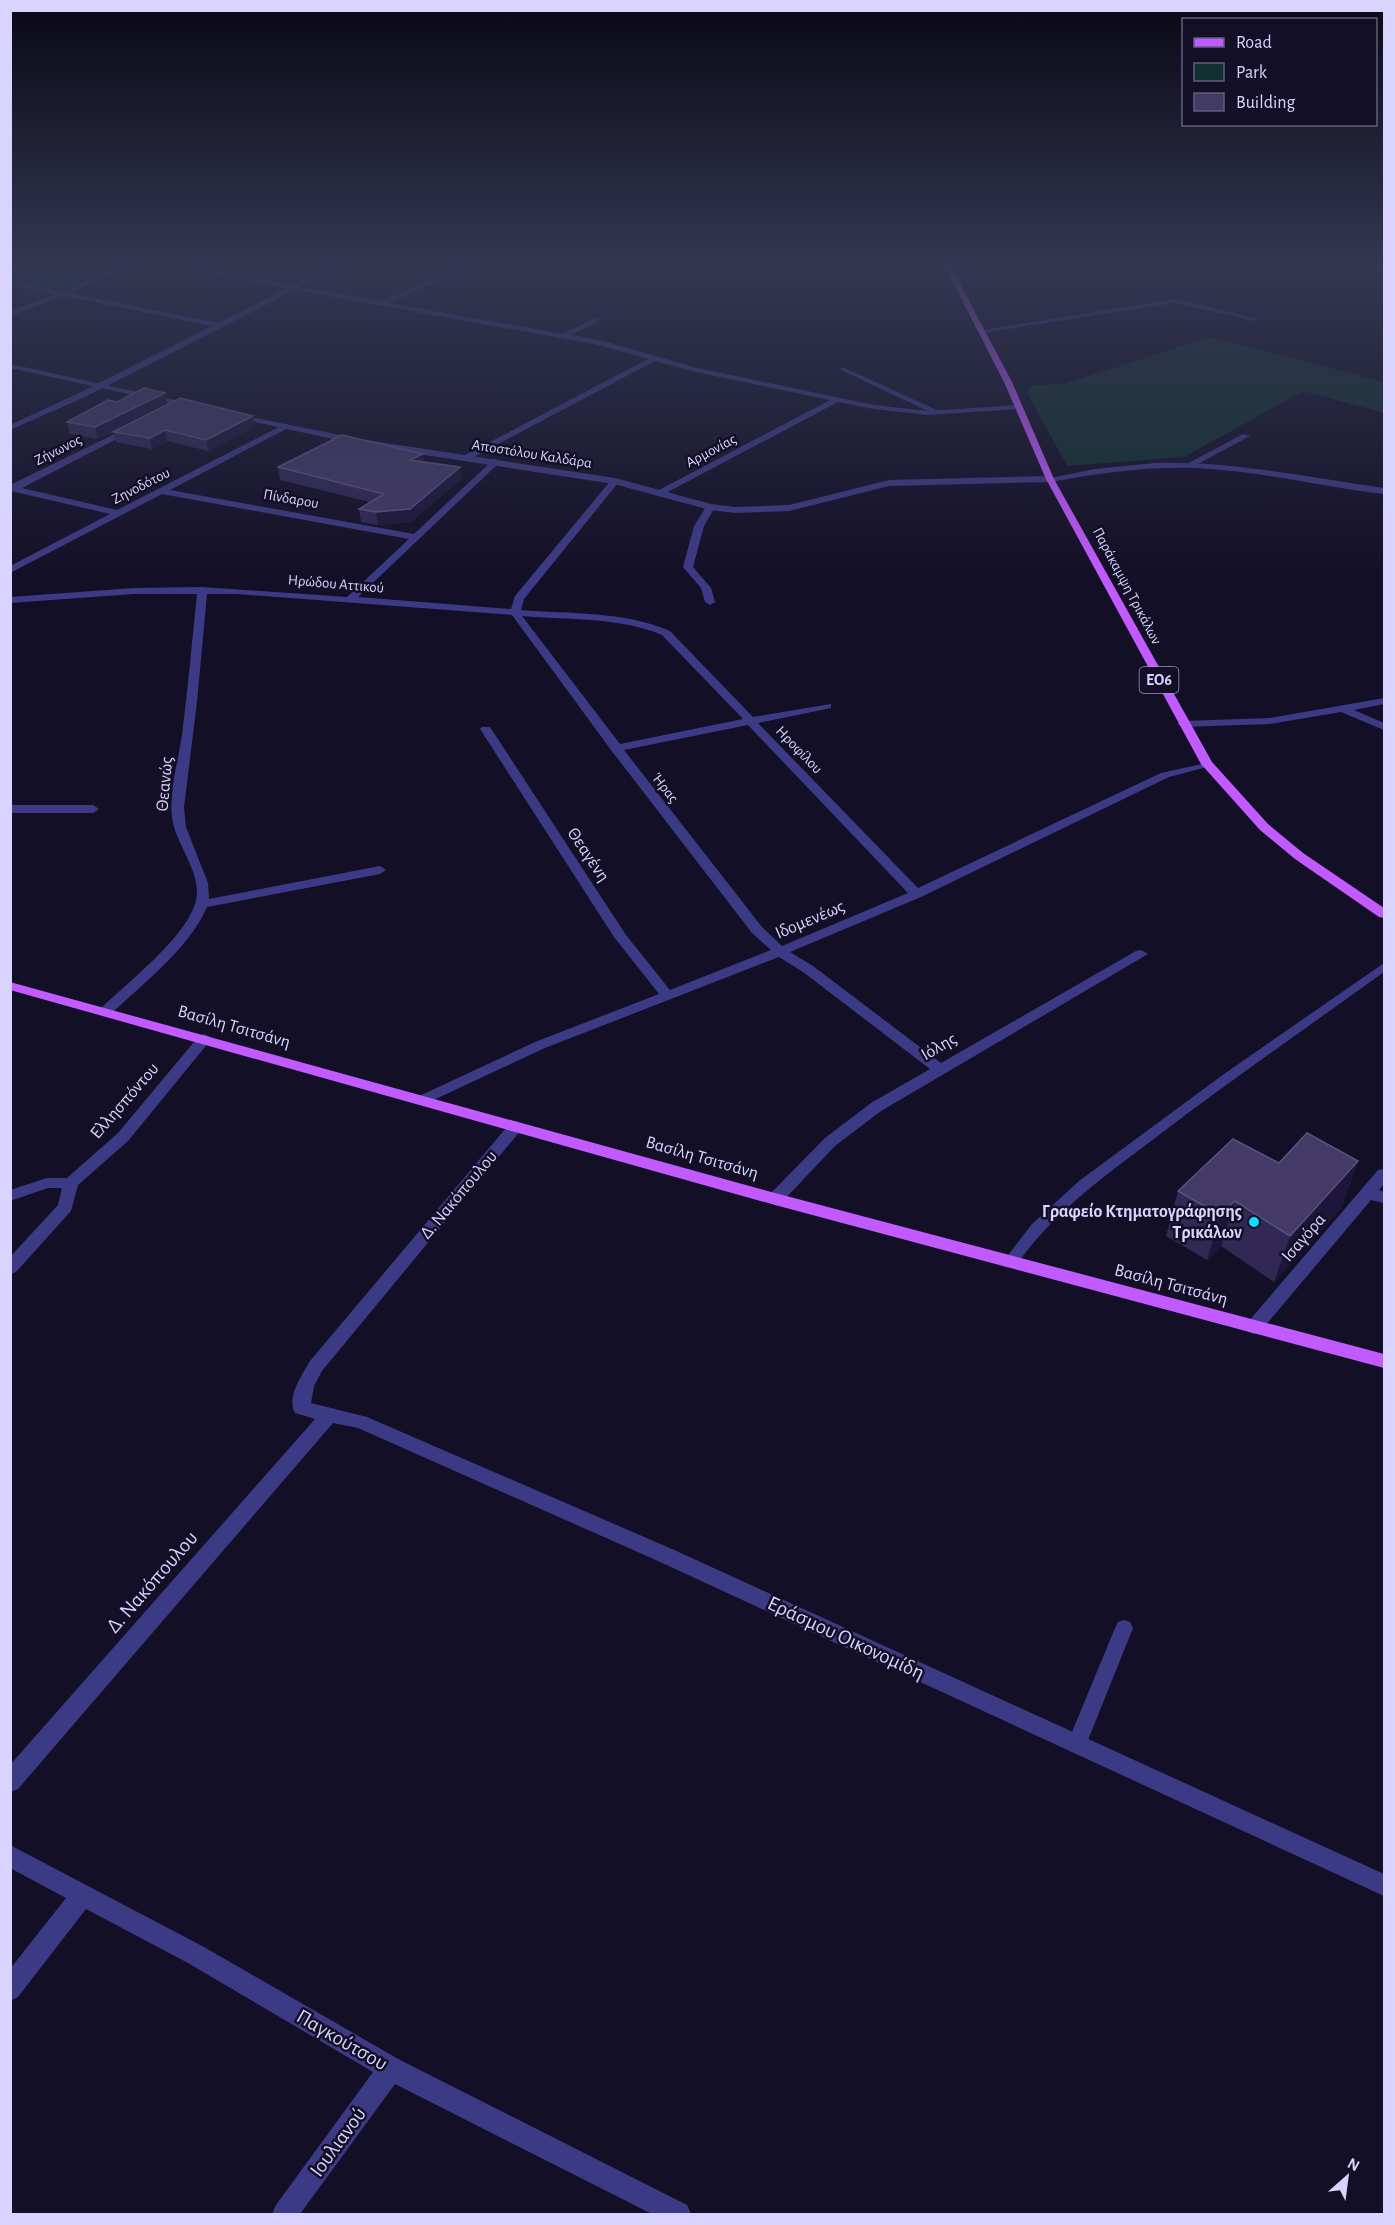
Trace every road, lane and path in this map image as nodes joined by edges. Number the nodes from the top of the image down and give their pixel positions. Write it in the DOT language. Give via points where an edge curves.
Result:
graph roads {
  1 [pos="23,369"];
  2 [pos="133,369"];
  3 [pos="634,369"];
  4 [pos="697,369"];
  5 [pos="843,369"];
  6 [pos="1000,369"];
  7 [pos="100,386"];
  8 [pos="836,400"];
  9 [pos="180,404"];
  10 [pos="1019,407"];
  11 [pos="169,409"];
  12 [pos="203,409"];
  13 [pos="937,412"];
  14 [pos="226,414"];
  15 [pos="138,425"];
  16 [pos="285,426"];
  17 [pos="10,428"];
  18 [pos="1246,436"];
  19 [pos="468,457"];
  20 [pos="497,461"];
  21 [pos="1189,465"];
  22 [pos="1050,479"];
  23 [pos="615,481"];
  24 [pos="12,488"];
  25 [pos="161,490"];
  26 [pos="1384,491"];
  27 [pos="662,492"];
  28 [pos="710,507"];
  29 [pos="118,513"];
  30 [pos="416,537"];
  31 [pos="10,570"];
  32 [pos="202,590"];
  33 [pos="10,600"];
  34 [pos="349,600"];
  35 [pos="710,602"];
  36 [pos="515,614"];
  37 [pos="659,629"];
  38 [pos="1384,701"];
  39 [pos="827,706"];
  40 [pos="1344,709"];
  41 [pos="750,722"];
  42 [pos="1183,724"];
  43 [pos="1384,727"];
  44 [pos="486,729"];
  45 [pos="615,748"];
  46 [pos="1207,764"];
  47 [pos="10,809"];
  48 [pos="93,809"];
  49 [pos="380,870"];
  50 [pos="916,894"];
  51 [pos="1366,899"];
  52 [pos="202,904"];
  53 [pos="1384,907"];
  54 [pos="1384,914"];
  55 [pos="781,952"];
  56 [pos="1141,954"];
  57 [pos="1384,967"];
  58 [pos="10,986"];
  59 [pos="667,996"];
  60 [pos="105,1012"];
  61 [pos="204,1039"];
  62 [pos="939,1070"];
  63 [pos="422,1100"];
  64 [pos="516,1126"];
  65 [pos="1384,1174"];
  66 [pos="71,1183"];
  67 [pos="1377,1195"];
  68 [pos="10,1196"];
  69 [pos="775,1199"];
  70 [pos="1010,1263"];
  71 [pos="10,1268"];
  72 [pos="1254,1327"];
  73 [pos="1384,1361"];
  74 [pos="302,1408"];
  75 [pos="330,1414"];
  76 [pos="1124,1628"];
  77 [pos="1077,1744"];
  78 [pos="10,1782"];
  79 [pos="10,1856"];
  80 [pos="1384,1885"];
  81 [pos="83,1894"];
  82 [pos="10,1989"];
  83 [pos="391,2069"];
  84 [pos="285,2214"];
  85 [pos="678,2214"];
  1 -- 7 [label="street"];
  2 -- 7 [label="street"];
  3 -- 19 [label="street"];
  4 -- 8 [label="street"];
  5 -- 13 [label="lane"];
  6 -- 10 [label="main road, Παράκαμψη Τρικάλων / ΕΟ6"];
  7 -- 9 [label="street"];
  7 -- 17 [label="street"];
  8 -- 13 [label="street" via="898,411"];
  8 -- 27 [label="street, Αρμονίας"];
  9 -- 11 [label="street"];
  9 -- 12 [label="street"];
  10 -- 13 [label="street"];
  10 -- 22 [label="main road, Παράκαμψη Τρικάλων / ΕΟ6"];
  14 -- 16 [label="street, Αποστόλου Καλδάρα"];
  15 -- 24 [label="street, Ζήνωνος"];
  16 -- 19 [label="street, Αποστόλου Καλδάρα" via="360,442"];
  16 -- 25 [label="street, Ζηνοδότου"];
  18 -- 21 [label="lane"];
  19 -- 20 [label="street, Αποστόλου Καλδάρα"];
  20 -- 23 [label="street, Αποστόλου Καλδάρα"];
  20 -- 30 [label="street"];
  21 -- 22 [label="street, Αποστόλου Καλδάρα" via="1131,467"];
  21 -- 26 [label="street, Αποστόλου Καλδάρα"];
  22 -- 28 [label="street, Αποστόλου Καλδάρα" via="889,483 778,509"];
  22 -- 42 [label="main road, Παράκαμψη Τρικάλων / ΕΟ6"];
  23 -- 27 [label="street, Αποστόλου Καλδάρα"];
  23 -- 36 [label="street" via="519,598"];
  24 -- 29 [label="street"];
  25 -- 29 [label="street, Ζηνοδότου"];
  25 -- 30 [label="street, Πίνδαρου"];
  27 -- 28 [label="street, Αποστόλου Καλδάρα"];
  28 -- 35 [label="street" via="699,526 688,567 707,587"];
  29 -- 31 [label="street, Ζηνοδότου"];
  30 -- 34 [label="street"];
  32 -- 33 [label="street, Ηρώδου Αττικού"];
  32 -- 34 [label="street, Ηρώδου Αττικού"];
  32 -- 52 [label="street, Θεανώς" via="178,810 185,843 202,886"];
  34 -- 36 [label="street, Ηρώδου Αττικού"];
  36 -- 37 [label="street, Ηρώδου Αττικού" via="625,621"];
  36 -- 45 [label="street, Ήρας"];
  37 -- 41 [label="street, Ηροφίλου"];
  38 -- 40 [label="street"];
  39 -- 41 [label="street"];
  40 -- 42 [label="street" via="1246,723"];
  40 -- 43 [label="street"];
  41 -- 45 [label="street"];
  41 -- 50 [label="street, Ηροφίλου"];
  42 -- 46 [label="main road, Παράκαμψη Τρικάλων / ΕΟ6"];
  44 -- 59 [label="street, Θεαγένη" via="621,937"];
  45 -- 55 [label="street, Ήρας" via="742,912"];
  46 -- 50 [label="street, Ιδομενέως" via="1142,785"];
  46 -- 51 [label="main road, Παράκαμψη Τρικάλων / ΕΟ6" via="1264,827 1299,856"];
  47 -- 48 [label="street"];
  49 -- 52 [label="street"];
  50 -- 55 [label="street, Ιδομενέως"];
  51 -- 53 [label="main road, Παράκαμψη Τρικάλων / ΕΟ6"];
  51 -- 54 [label="main road, Παράκαμψη Τρικάλων / ΕΟ6"];
  52 -- 60 [label="street" via="181,935"];
  55 -- 59 [label="street, Ιδομενέως"];
  55 -- 62 [label="street, Ήρας"];
  56 -- 62 [label="street, Ιόλης"];
  57 -- 70 [label="lane" via="1172,1117 1058,1205 1026,1238"];
  58 -- 60 [label="main road, Βασίλη Τσιτσάνη"];
  59 -- 63 [label="street, Ιδομενέως" via="540,1045"];
  60 -- 61 [label="main road, Βασίλη Τσιτσάνη"];
  61 -- 63 [label="main road, Βασίλη Τσιτσάνη"];
  61 -- 66 [label="street, Ελλησπόντου" via="123,1137"];
  62 -- 69 [label="street, Ιόλης" via="841,1132"];
  63 -- 64 [label="main road, Βασίλη Τσιτσάνη"];
  64 -- 69 [label="main road, Βασίλη Τσιτσάνη"];
  64 -- 74 [label="street, Δ. Νακόπουλου" via="316,1366 305,1385"];
  65 -- 67 [label="street, Ισαγόρα"];
  66 -- 68 [label="street" via="47,1183"];
  66 -- 71 [label="street" via="65,1207"];
  67 -- 72 [label="street, Ισαγόρα"];
  69 -- 70 [label="main road, Βασίλη Τσιτσάνη"];
  70 -- 72 [label="main road, Βασίλη Τσιτσάνη"];
  72 -- 73 [label="main road, Βασίλη Τσιτσάνη"];
  74 -- 75 [label="street, Εράσμου Οικονομίδη"];
  75 -- 77 [label="street, Εράσμου Οικονομίδη" via="374,1427 665,1555"];
  75 -- 78 [label="street, Δ. Νακόπουλου"];
  76 -- 77 [label="lane"];
  77 -- 80 [label="street, Εράσμου Οικονομίδη"];
  79 -- 81 [label="street, Παγκούτσου"];
  81 -- 82 [label="street"];
  81 -- 83 [label="street, Παγκούτσου"];
  83 -- 84 [label="street, Ιουλιανού"];
  83 -- 85 [label="street, Παγκούτσου"];
}
